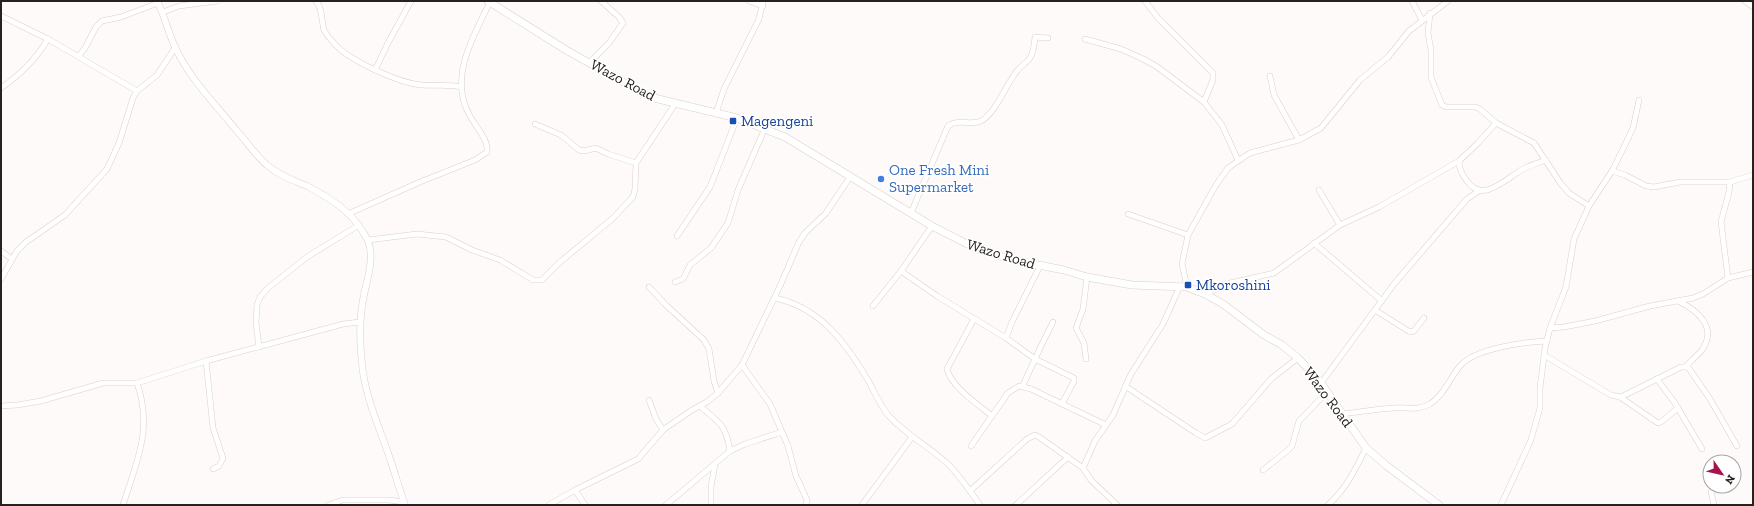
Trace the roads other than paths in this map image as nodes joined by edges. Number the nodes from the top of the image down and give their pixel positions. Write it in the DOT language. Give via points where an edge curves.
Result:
graph roads {
  1 [pos="205,1"];
  2 [pos="216,1"];
  3 [pos="316,1"];
  4 [pos="411,1"];
  5 [pos="601,1"];
  6 [pos="749,1"];
  7 [pos="1145,1"];
  8 [pos="1412,1"];
  9 [pos="1448,1"];
  10 [pos="1745,1"];
  11 [pos="158,2"];
  12 [pos="492,2"];
  13 [pos="763,3"];
  14 [pos="1753,7"];
  15 [pos="163,12"];
  16 [pos="1430,13"];
  17 [pos="2,18"];
  18 [pos="1422,20"];
  19 [pos="1048,38"];
  20 [pos="48,39"];
  21 [pos="1085,39"];
  22 [pos="175,48"];
  23 [pos="79,56"];
  24 [pos="589,63"];
  25 [pos="376,70"];
  26 [pos="1270,76"];
  27 [pos="462,87"];
  28 [pos="1,88"];
  29 [pos="137,91"];
  30 [pos="1639,100"];
  31 [pos="1204,102"];
  32 [pos="675,104"];
  33 [pos="716,113"];
  34 [pos="737,118"];
  35 [pos="1496,123"];
  36 [pos="535,124"];
  37 [pos="765,128"];
  38 [pos="1300,140"];
  39 [pos="1238,160"];
  40 [pos="1546,160"];
  41 [pos="1459,161"];
  42 [pos="636,163"];
  43 [pos="1612,171"];
  44 [pos="1753,175"];
  45 [pos="850,177"];
  46 [pos="1730,182"];
  47 [pos="1319,190"];
  48 [pos="1479,191"];
  49 [pos="1589,206"];
  50 [pos="350,213"];
  51 [pos="910,213"];
  52 [pos="1128,214"];
  53 [pos="359,225"];
  54 [pos="1340,225"];
  55 [pos="932,226"];
  56 [pos="1188,235"];
  57 [pos="677,236"];
  58 [pos="368,240"];
  59 [pos="1314,243"];
  60 [pos="1,251"];
  61 [pos="12,259"];
  62 [pos="1040,266"];
  63 [pos="4,269"];
  64 [pos="901,271"];
  65 [pos="1753,272"];
  66 [pos="1087,277"];
  67 [pos="1728,278"];
  68 [pos="1,279"];
  69 [pos="675,282"];
  70 [pos="649,287"];
  71 [pos="1183,287"];
  72 [pos="1205,294"];
  73 [pos="775,298"];
  74 [pos="1678,300"];
  75 [pos="1382,301"];
  76 [pos="873,306"];
  77 [pos="1375,310"];
  78 [pos="1424,318"];
  79 [pos="974,319"];
  80 [pos="360,322"];
  81 [pos="1053,322"];
  82 [pos="1550,328"];
  83 [pos="1006,338"];
  84 [pos="1547,341"];
  85 [pos="259,347"];
  86 [pos="1544,355"];
  87 [pos="1298,358"];
  88 [pos="1036,359"];
  89 [pos="1086,359"];
  90 [pos="206,361"];
  91 [pos="742,366"];
  92 [pos="1686,366"];
  93 [pos="1657,379"];
  94 [pos="137,382"];
  95 [pos="1321,383"];
  96 [pos="1023,385"];
  97 [pos="1125,386"];
  98 [pos="1327,392"];
  99 [pos="718,393"];
  100 [pos="1620,397"];
  101 [pos="650,400"];
  102 [pos="1062,404"];
  103 [pos="1,406"];
  104 [pos="701,407"];
  105 [pos="1678,408"];
  106 [pos="1342,414"];
  107 [pos="992,416"];
  108 [pos="1106,425"];
  109 [pos="663,430"];
  110 [pos="782,432"];
  111 [pos="912,437"];
  112 [pos="971,446"];
  113 [pos="1737,446"];
  114 [pos="1366,448"];
  115 [pos="1702,449"];
  116 [pos="730,451"];
  117 [pos="1068,457"];
  118 [pos="715,464"];
  119 [pos="1083,468"];
  120 [pos="214,469"];
  121 [pos="1263,470"];
  122 [pos="575,490"];
  123 [pos="970,491"];
  124 [pos="1712,494"];
  125 [pos="405,503"];
  126 [pos="807,503"];
  127 [pos="123,505"];
  128 [pos="328,505"];
  129 [pos="549,505"];
  130 [pos="585,505"];
  131 [pos="666,505"];
  132 [pos="711,505"];
  133 [pos="812,505"];
  134 [pos="862,505"];
  135 [pos="980,505"];
  136 [pos="1016,505"];
  137 [pos="1117,505"];
  138 [pos="1328,505"];
  139 [pos="1439,505"];
  140 [pos="1500,505"];
  141 [pos="1714,505"];
  1 -- 2 [label="street"];
  1 -- 15 [label="street"];
  3 -- 25 [label="street" via="321,9 325,31 336,46 346,55"];
  4 -- 25 [label="street"];
  5 -- 24 [label="street" via="622,23 609,43"];
  6 -- 13 [label="street"];
  7 -- 31 [label="street" via="1158,18 1213,73 1213,80"];
  8 -- 18 [label="street"];
  9 -- 16 [label="street"];
  10 -- 14 [label="street"];
  11 -- 15 [label="street"];
  11 -- 23 [label="street" via="121,17 102,21"];
  12 -- 24 [label="main road, Wazo Road"];
  12 -- 27 [label="street" via="471,40"];
  13 -- 33 [label="street" via="752,36 724,89"];
  15 -- 22 [label="street"];
  16 -- 18 [label="street"];
  16 -- 35 [label="street" via="1428,33 1431,77 1442,104 1446,107 1475,107 1484,111"];
  17 -- 20 [label="street"];
  18 -- 38 [label="street" via="1409,31 1388,57 1360,80 1321,128"];
  19 -- 51 [label="street" via="1035,37 1030,58 1018,69 994,107 982,120 954,122 948,126"];
  20 -- 23 [label="street"];
  20 -- 28 [label="street" via="24,70"];
  21 -- 31 [label="street" via="1121,49 1141,58 1156,66"];
  22 -- 29 [label="street" via="157,75"];
  22 -- 50 [label="street" via="196,81 266,164 308,186"];
  23 -- 29 [label="street"];
  24 -- 32 [label="main road, Wazo Road" via="650,97"];
  25 -- 27 [label="street" via="411,83"];
  26 -- 38 [label="street" via="1274,95"];
  27 -- 50 [label="street" via="469,115 488,148 485,155"];
  29 -- 61 [label="street" via="107,169 64,215 26,242"];
  30 -- 43 [label="street" via="1633,128"];
  31 -- 39 [label="street" via="1222,125"];
  32 -- 33 [label="main road, Wazo Road"];
  32 -- 42 [label="street"];
  33 -- 34 [label="main road, Wazo Road"];
  34 -- 37 [label="main road, Wazo Road"];
  34 -- 57 [label="street" via="710,187"];
  35 -- 40 [label="street" via="1534,143"];
  35 -- 41 [label="street"];
  36 -- 42 [label="street" via="561,135 579,150 596,148"];
  37 -- 45 [label="main road, Wazo Road" via="785,137"];
  37 -- 69 [label="street" via="738,190 725,229 711,248 692,262 683,279"];
  38 -- 39 [label="street" via="1250,153"];
  39 -- 56 [label="street" via="1228,168 1216,185"];
  40 -- 48 [label="street" via="1524,168 1494,188"];
  40 -- 49 [label="street" via="1569,193"];
  41 -- 48 [label="street" via="1459,167 1466,180 1472,188"];
  41 -- 54 [label="street" via="1379,207"];
  42 -- 58 [label="street" via="635,189 627,205 542,280 533,280 500,260 446,237 417,234"];
  43 -- 46 [label="street" via="1654,187 1680,182"];
  43 -- 49 [label="street"];
  44 -- 46 [label="street"];
  45 -- 51 [label="main road, Wazo Road"];
  45 -- 73 [label="street" via="826,213 805,232"];
  46 -- 67 [label="street" via="1721,222"];
  47 -- 54 [label="street"];
  48 -- 75 [label="street" via="1467,199"];
  49 -- 82 [label="street" via="1574,239 1566,287"];
  50 -- 53 [label="street"];
  51 -- 55 [label="main road, Wazo Road"];
  52 -- 56 [label="street"];
  53 -- 58 [label="street"];
  53 -- 85 [label="street" via="307,257 260,297 256,323"];
  54 -- 59 [label="street"];
  55 -- 62 [label="main road, Wazo Road" via="977,249"];
  55 -- 64 [label="street"];
  56 -- 71 [label="street" via="1182,264"];
  58 -- 80 [label="street" via="370,266"];
  59 -- 72 [label="street" via="1274,273 1230,282"];
  59 -- 75 [label="street"];
  60 -- 61 [label="street"];
  61 -- 63 [label="street"];
  62 -- 66 [label="main road, Wazo Road"];
  62 -- 83 [label="street"];
  63 -- 68 [label="street"];
  64 -- 76 [label="street"];
  64 -- 79 [label="street"];
  65 -- 67 [label="street"];
  66 -- 71 [label="main road, Wazo Road" via="1132,285"];
  66 -- 89 [label="street" via="1083,309 1076,328 1084,343"];
  67 -- 74 [label="street" via="1703,294"];
  70 -- 99 [label="street" via="704,340 709,349"];
  71 -- 72 [label="main road, Wazo Road"];
  71 -- 97 [label="street"];
  72 -- 87 [label="main road, Wazo Road"];
  73 -- 91 [label="street"];
  73 -- 111 [label="street" via="790,301 826,323 849,351 888,415"];
  74 -- 82 [label="street" via="1595,321"];
  74 -- 92 [label="street" via="1700,314 1707,332 1702,350"];
  75 -- 77 [label="street"];
  77 -- 78 [label="street" via="1410,332 1414,331"];
  77 -- 95 [label="street"];
  79 -- 83 [label="street"];
  79 -- 107 [label="street" via="947,369 951,379"];
  80 -- 85 [label="street" via="343,324"];
  80 -- 125 [label="street" via="365,389"];
  81 -- 88 [label="street"];
  82 -- 84 [label="street"];
  83 -- 88 [label="street"];
  84 -- 86 [label="street"];
  84 -- 106 [label="street" via="1499,348 1468,358 1435,400 1423,407"];
  85 -- 90 [label="street"];
  86 -- 100 [label="street" via="1600,389"];
  86 -- 140 [label="street" via="1540,408 1531,440"];
  87 -- 95 [label="main road, Wazo Road"];
  87 -- 97 [label="street" via="1272,378 1232,424 1206,438"];
  88 -- 96 [label="street"];
  88 -- 102 [label="street" via="1074,380"];
  90 -- 94 [label="street"];
  90 -- 120 [label="street" via="213,428 222,458 219,466"];
  91 -- 99 [label="street"];
  91 -- 110 [label="street" via="770,404"];
  92 -- 93 [label="street"];
  92 -- 113 [label="street" via="1694,374"];
  93 -- 100 [label="street"];
  93 -- 105 [label="street"];
  94 -- 103 [label="street" via="103,383 41,401"];
  94 -- 127 [label="street" via="142,397 144,426"];
  95 -- 98 [label="main road, Wazo Road"];
  96 -- 102 [label="street"];
  96 -- 107 [label="street" via="1016,386 1008,393"];
  97 -- 108 [label="street" via="1120,402"];
  98 -- 106 [label="main road, Wazo Road"];
  98 -- 121 [label="street" via="1299,421 1292,446"];
  99 -- 104 [label="street"];
  100 -- 105 [label="street" via="1658,423"];
  101 -- 109 [label="street" via="656,419"];
  102 -- 108 [label="street"];
  104 -- 109 [label="street" via="692,410"];
  104 -- 116 [label="street" via="722,425"];
  105 -- 115 [label="street"];
  106 -- 114 [label="main road, Wazo Road"];
  107 -- 112 [label="street"];
  108 -- 119 [label="street"];
  109 -- 122 [label="street" via="638,459"];
  110 -- 116 [label="street"];
  110 -- 126 [label="street"];
  111 -- 123 [label="street" via="950,466"];
  111 -- 134 [label="street"];
  114 -- 138 [label="street" via="1349,481"];
  114 -- 139 [label="main road, Wazo Road"];
  116 -- 118 [label="street"];
  117 -- 119 [label="street"];
  117 -- 123 [label="street" via="1039,436 1031,436"];
  117 -- 136 [label="street"];
  118 -- 131 [label="street"];
  118 -- 132 [label="street"];
  119 -- 137 [label="street" via="1091,480"];
  122 -- 129 [label="street"];
  122 -- 130 [label="street"];
  123 -- 135 [label="street"];
  124 -- 141 [label="street"];
  125 -- 128 [label="street" via="389,500 343,500"];
  126 -- 133 [label="street"];
}
